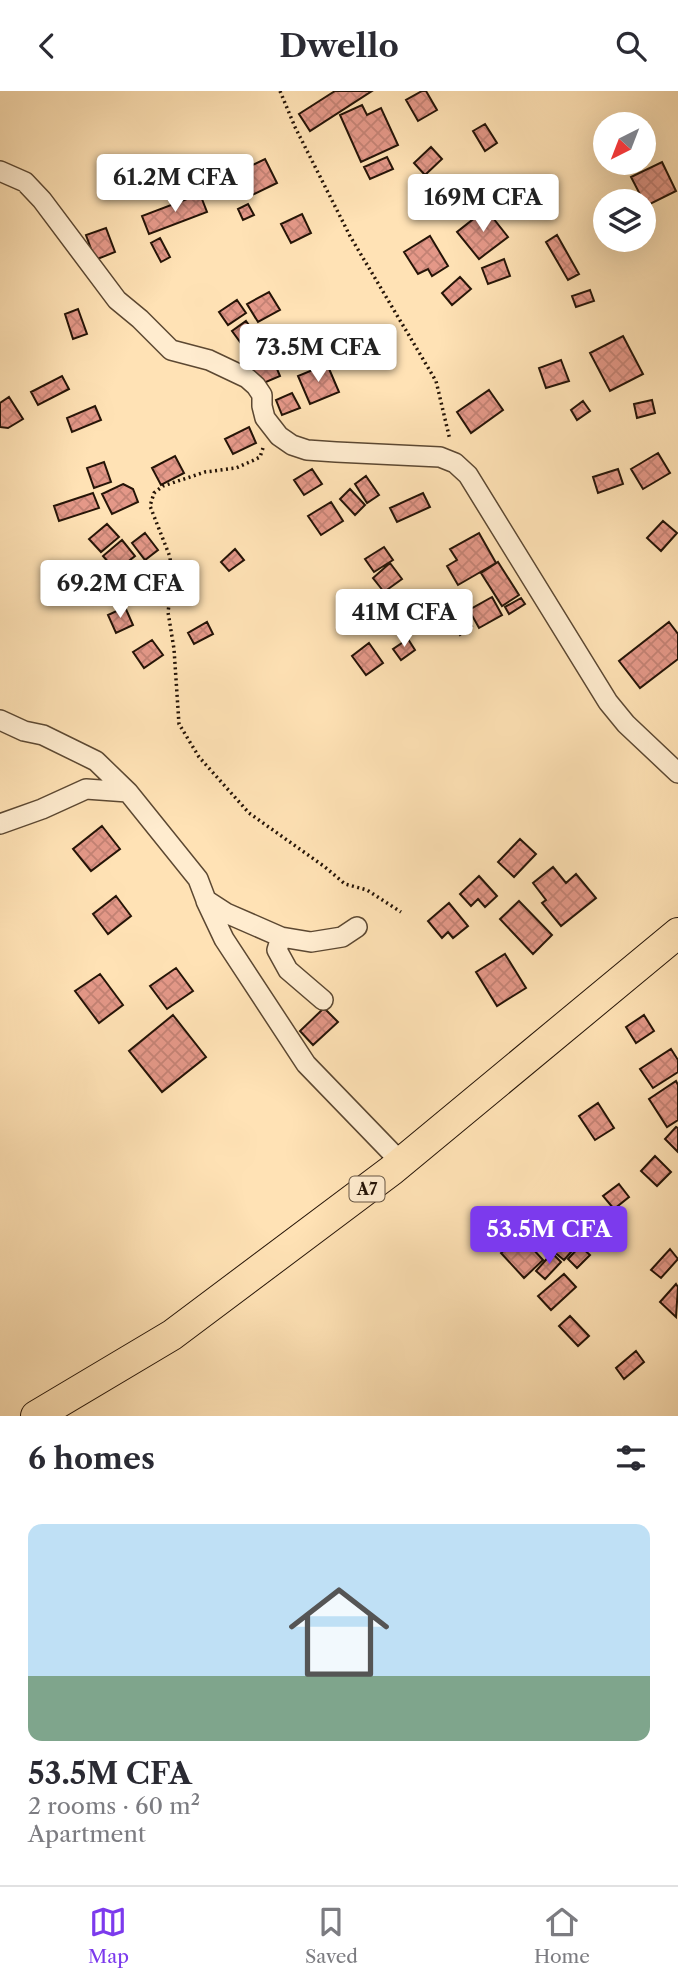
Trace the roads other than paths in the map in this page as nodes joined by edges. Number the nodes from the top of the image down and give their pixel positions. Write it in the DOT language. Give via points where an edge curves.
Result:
graph roads {
  1 [pos="0,171"];
  2 [pos="0,720"];
  3 [pos="678,773"];
  4 [pos="128,792"];
  5 [pos="0,824"];
  6 [pos="206,900"];
  7 [pos="357,927"];
  8 [pos="678,933"];
  9 [pos="281,937"];
  10 [pos="323,1000"];
  11 [pos="392,1170"];
  12 [pos="36,1416"];
  1 -- 3 [label="street" via="25,182 117,300 171,351 209,360 256,386 265,418 292,445 307,450 440,457 455,463 468,475 608,702"];
  2 -- 4 [label="street" via="96,761"];
  4 -- 5 [label="street" via="86,789"];
  4 -- 6 [label="street" via="198,879"];
  6 -- 9 [label="street"];
  6 -- 11 [label="street" via="224,939 306,1064 394,1155"];
  7 -- 9 [label="street" via="342,937 311,942"];
  8 -- 11 [label="main road, A7"];
  9 -- 10 [label="street" via="277,950 288,970"];
  11 -- 12 [label="main road, A7" via="172,1335"];
}
